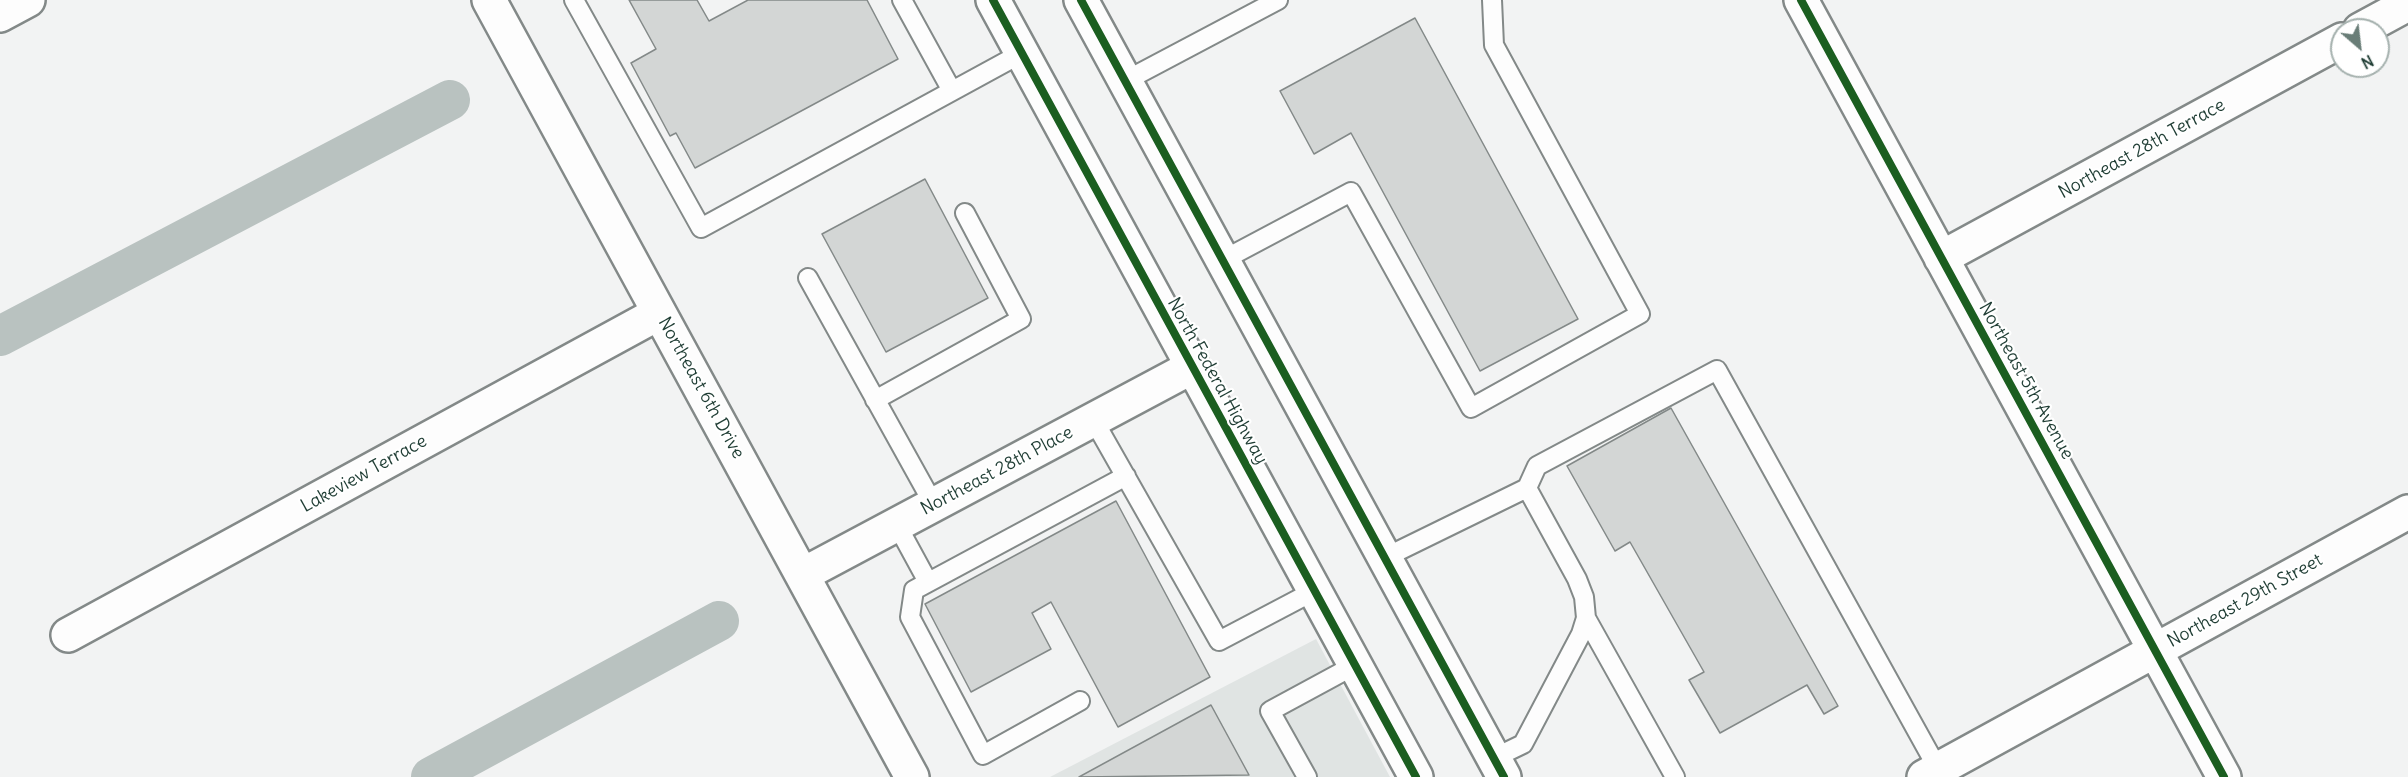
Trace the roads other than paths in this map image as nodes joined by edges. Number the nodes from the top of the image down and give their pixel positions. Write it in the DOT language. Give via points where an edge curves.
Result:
graph roads {
  1 [pos="28,0"];
  2 [pos="489,0"];
  3 [pos="574,0"];
  4 [pos="903,0"];
  5 [pos="993,0"];
  6 [pos="1081,0"];
  7 [pos="1492,0"];
  8 [pos="1801,0"];
  9 [pos="1266,3"];
  10 [pos="2408,4"];
  11 [pos="0,15"];
  12 [pos="2382,18"];
  13 [pos="2330,47"];
  14 [pos="1022,53"];
  15 [pos="1125,81"];
  16 [pos="952,92"];
  17 [pos="965,213"];
  18 [pos="1941,258"];
  19 [pos="1223,260"];
  20 [pos="808,278"];
  21 [pos="659,313"];
  22 [pos="1192,367"];
  23 [pos="875,400"];
  24 [pos="1093,419"];
  25 [pos="1126,476"];
  26 [pos="1527,488"];
  27 [pos="934,505"];
  28 [pos="2408,512"];
  29 [pos="897,525"];
  30 [pos="1384,558"];
  31 [pos="802,575"];
  32 [pos="928,582"];
  33 [pos="1314,591"];
  34 [pos="1586,618"];
  35 [pos="68,635"];
  36 [pos="2155,650"];
  37 [pos="1355,665"];
  38 [pos="1080,701"];
  39 [pos="1499,768"];
  40 [pos="1931,773"];
  41 [pos="912,777"];
  42 [pos="1307,777"];
  43 [pos="1416,777"];
  44 [pos="1675,777"];
  45 [pos="2224,777"];
  1 -- 11 [label="street"];
  2 -- 21 [label="street, Northeast 6th Drive"];
  3 -- 16 [label="lane" via="701,228"];
  4 -- 16 [label="lane"];
  5 -- 14 [label="street, North Federal Highway"];
  6 -- 15 [label="street"];
  7 -- 19 [label="lane" via="1494,45 1640,314 1471,408 1351,192"];
  8 -- 18 [label="street, Northeast 5th Avenue"];
  9 -- 15 [label="lane"];
  10 -- 12 [label="street"];
  13 -- 18 [label="street, Northeast 28th Terrace"];
  14 -- 16 [label="lane"];
  14 -- 22 [label="street, North Federal Highway"];
  15 -- 19 [label="street"];
  17 -- 23 [label="lane" via="1022,319"];
  18 -- 36 [label="street, Northeast 5th Avenue"];
  19 -- 30 [label="street"];
  20 -- 23 [label="lane"];
  21 -- 31 [label="street, Northeast 6th Drive"];
  21 -- 35 [label="street, Lakeview Terrace"];
  22 -- 24 [label="street, Northeast 28th Place"];
  22 -- 33 [label="street, North Federal Highway"];
  23 -- 27 [label="lane"];
  24 -- 25 [label="lane"];
  24 -- 27 [label="street, Northeast 28th Place"];
  25 -- 32 [label="lane"];
  25 -- 33 [label="lane" via="1219,641"];
  26 -- 30 [label="lane"];
  26 -- 34 [label="lane" via="1577,579"];
  26 -- 40 [label="lane" via="1538,466 1717,370"];
  27 -- 29 [label="street, Northeast 28th Place"];
  28 -- 36 [label="street, Northeast 29th Street"];
  29 -- 31 [label="street, Northeast 28th Place"];
  29 -- 32 [label="lane"];
  30 -- 39 [label="street"];
  31 -- 41 [label="street, Northeast 6th Drive"];
  32 -- 38 [label="lane" via="914,590 910,617 983,755"];
  33 -- 37 [label="street, North Federal Highway"];
  34 -- 39 [label="lane" via="1523,744"];
  34 -- 44 [label="lane"];
  36 -- 40 [label="street, Northeast 29th Street"];
  36 -- 45 [label="street, Northeast 5th Avenue"];
  37 -- 42 [label="lane" via="1270,711"];
  37 -- 43 [label="street, North Federal Highway"];
}
